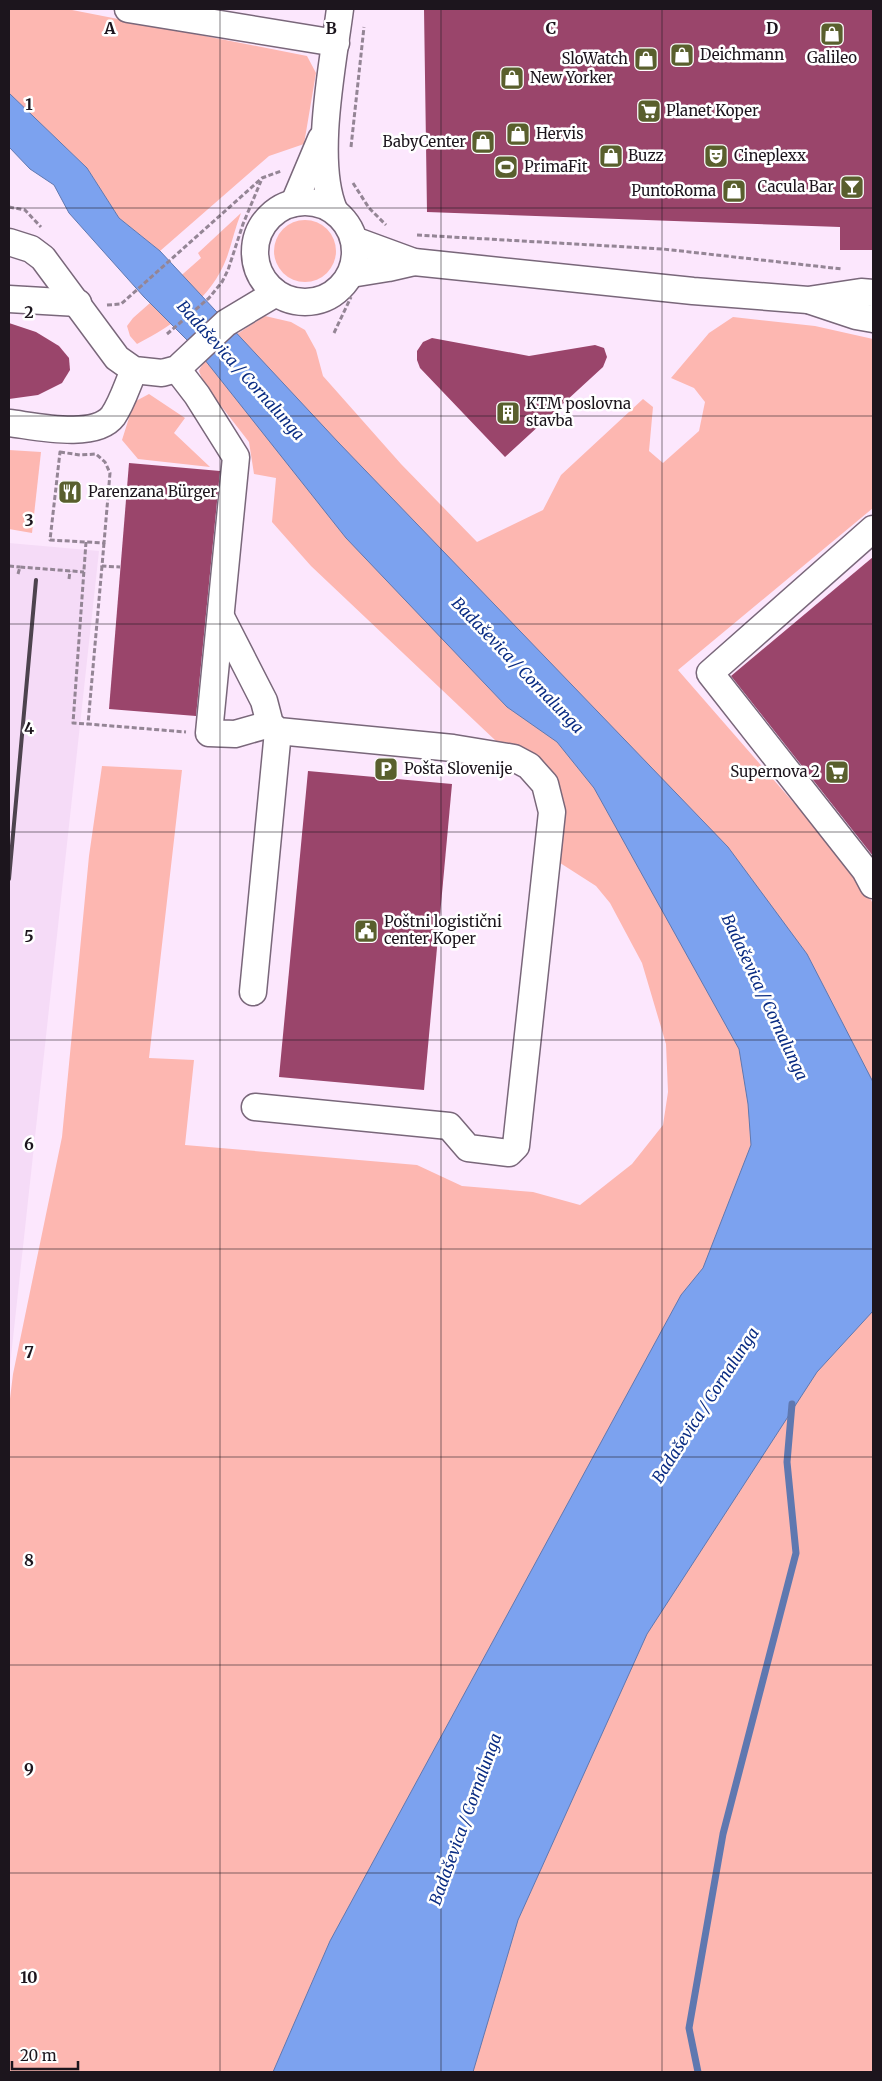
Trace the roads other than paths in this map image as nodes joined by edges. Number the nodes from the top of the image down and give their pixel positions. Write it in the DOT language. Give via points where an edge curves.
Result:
graph roads {
  1 [pos="128,9"];
  2 [pos="340,9"];
  3 [pos="336,44"];
  4 [pos="318,170"];
  5 [pos="294,203"];
  6 [pos="334,210"];
  7 [pos="354,240"];
  8 [pos="9,242"];
  9 [pos="414,262"];
  10 [pos="257,266"];
  11 [pos="351,274"];
  12 [pos="276,293"];
  13 [pos="873,293"];
  14 [pos="9,298"];
  15 [pos="808,300"];
  16 [pos="78,303"];
  17 [pos="873,319"];
  18 [pos="226,323"];
  19 [pos="177,369"];
  20 [pos="134,370"];
  21 [pos="9,423"];
  22 [pos="873,529"];
  23 [pos="220,617"];
  24 [pos="274,727"];
  25 [pos="873,885"];
  26 [pos="253,992"];
  27 [pos="255,1107"];
  1 -- 3 [label="street"];
  2 -- 3 [label="street"];
  3 -- 4 [label="street"];
  4 -- 5 [label="street"];
  4 -- 6 [label="street"];
  5 -- 6 [label="street" via="314,202"];
  5 -- 10 [label="street" via="276,212 262,226 255,246"];
  6 -- 7 [label="street" via="348,226"];
  7 -- 9 [label="street"];
  7 -- 11 [label="street"];
  8 -- 16 [label="street" via="32,249"];
  9 -- 11 [label="street"];
  9 -- 15 [label="street"];
  10 -- 12 [label="street" via="264,281"];
  10 -- 18 [label="street"];
  11 -- 12 [label="street" via="334,293 312,302 288,300"];
  12 -- 18 [label="street"];
  13 -- 15 [label="street"];
  14 -- 16 [label="street"];
  15 -- 17 [label="street"];
  16 -- 20 [label="street" via="117,358"];
  18 -- 19 [label="street"];
  19 -- 20 [label="street" via="162,373"];
  19 -- 23 [label="street" via="236,457"];
  20 -- 21 [label="street" via="112,418 95,428 74,430"];
  22 -- 25 [label="street" via="710,672 865,870"];
  23 -- 24 [label="street"];
  23 -- 24 [label="street" via="209,733 235,734"];
  24 -- 26 [label="street"];
  24 -- 27 [label="street" via="514,758 529,766 545,784 552,812 516,1146 509,1153 468,1148 450,1126"];
}
